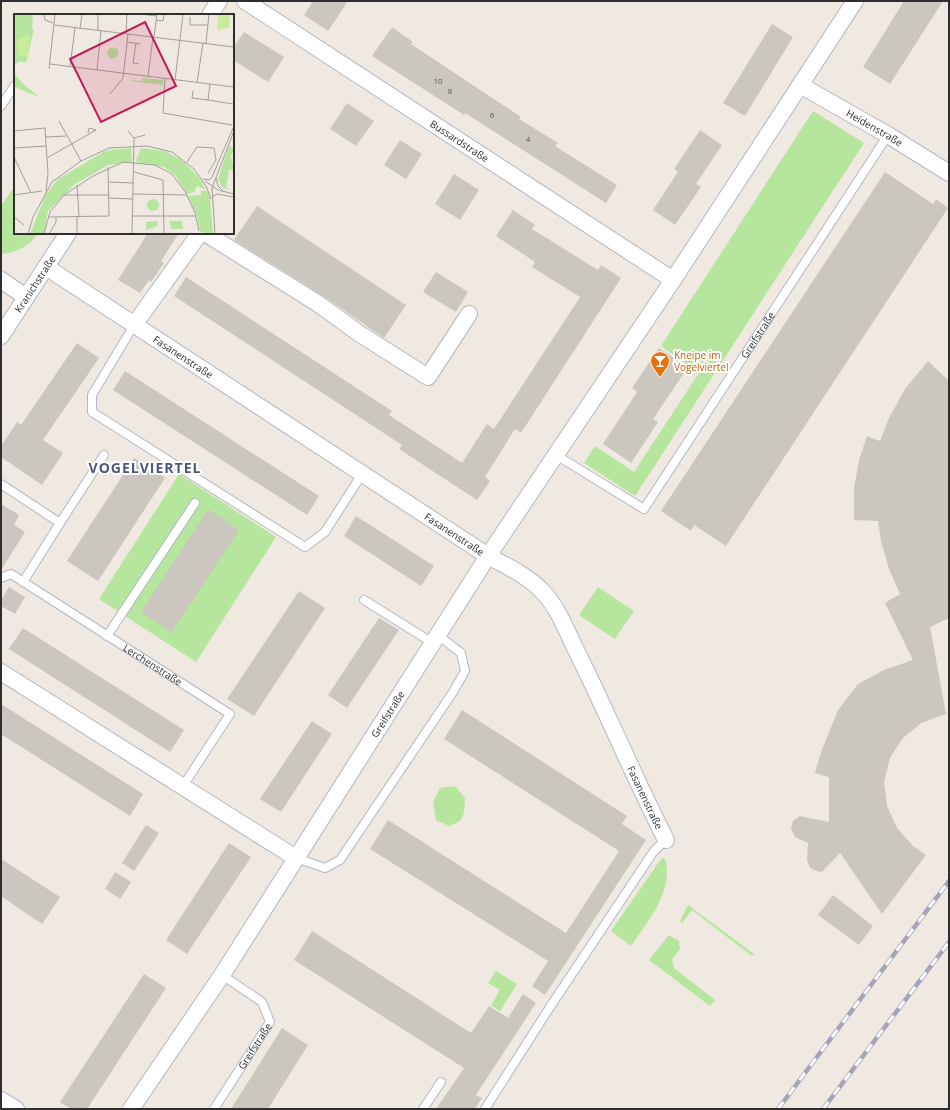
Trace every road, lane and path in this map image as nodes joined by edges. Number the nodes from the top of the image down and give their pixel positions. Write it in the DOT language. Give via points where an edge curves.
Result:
graph roads {
  1 [pos="219,1"];
  2 [pos="245,1"];
  3 [pos="855,1"];
  4 [pos="211,14"];
  5 [pos="800,85"];
  6 [pos="14,87"];
  7 [pos="1,106"];
  8 [pos="888,135"];
  9 [pos="949,173"];
  10 [pos="67,234"];
  11 [pos="199,234"];
  12 [pos="207,234"];
  13 [pos="46,267"];
  14 [pos="1,280"];
  15 [pos="673,280"];
  16 [pos="26,297"];
  17 [pos="470,314"];
  18 [pos="134,325"];
  19 [pos="1,336"];
  20 [pos="104,455"];
  21 [pos="556,455"];
  22 [pos="362,474"];
  23 [pos="1,484"];
  24 [pos="195,503"];
  25 [pos="60,523"];
  26 [pos="488,556"];
  27 [pos="1,578"];
  28 [pos="23,582"];
  29 [pos="364,600"];
  30 [pos="107,636"];
  31 [pos="436,639"];
  32 [pos="1,672"];
  33 [pos="183,786"];
  34 [pos="666,840"];
  35 [pos="296,858"];
  36 [pos="222,974"];
  37 [pos="441,1082"];
  38 [pos="1,1100"];
  39 [pos="16,1109"];
  40 [pos="131,1109"];
  41 [pos="214,1109"];
  42 [pos="423,1109"];
  43 [pos="485,1109"];
  1 -- 4 [label="street"];
  2 -- 15 [label="street, Bussardstraße"];
  3 -- 5 [label="street, Greifstraße"];
  5 -- 8 [label="street, Heidenstraße"];
  5 -- 15 [label="street, Greifstraße"];
  6 -- 7 [label="lane"];
  8 -- 9 [label="street, Heidenstraße"];
  8 -- 21 [label="lane, Greifstraße" via="644,509"];
  10 -- 13 [label="street, Kranichstraße"];
  11 -- 18 [label="street"];
  12 -- 17 [label="street" via="317,303 428,378"];
  13 -- 16 [label="street, Kranichstraße"];
  13 -- 18 [label="street, Fasanenstraße"];
  14 -- 16 [label="street"];
  15 -- 21 [label="street, Greifstraße"];
  16 -- 19 [label="street, Kranichstraße"];
  18 -- 22 [label="street, Fasanenstraße"];
  18 -- 22 [label="lane" via="92,395 92,412 305,547 325,532"];
  20 -- 25 [label="lane"];
  21 -- 26 [label="street, Greifstraße"];
  22 -- 26 [label="street, Fasanenstraße"];
  23 -- 25 [label="lane"];
  24 -- 30 [label="lane"];
  25 -- 28 [label="lane"];
  26 -- 31 [label="street, Greifstraße"];
  26 -- 34 [label="street, Fasanenstraße" via="526,577 542,591 554,608"];
  27 -- 28 [label="lane, Lerchenstraße" via="11,574"];
  28 -- 30 [label="lane, Lerchenstraße"];
  29 -- 31 [label="lane"];
  30 -- 33 [label="lane, Lerchenstraße" via="230,714"];
  31 -- 35 [label="street, Greifstraße"];
  31 -- 35 [label="lane" via="461,653 465,671 453,692 340,860 325,868"];
  32 -- 33 [label="street"];
  33 -- 35 [label="street"];
  34 -- 43 [label="lane" via="649,857"];
  35 -- 36 [label="street, Greifstraße"];
  36 -- 40 [label="street, Greifstraße"];
  36 -- 41 [label="lane, Greifstraße" via="262,1002 270,1022"];
  37 -- 42 [label="lane"];
  38 -- 39 [label="street"];
}
